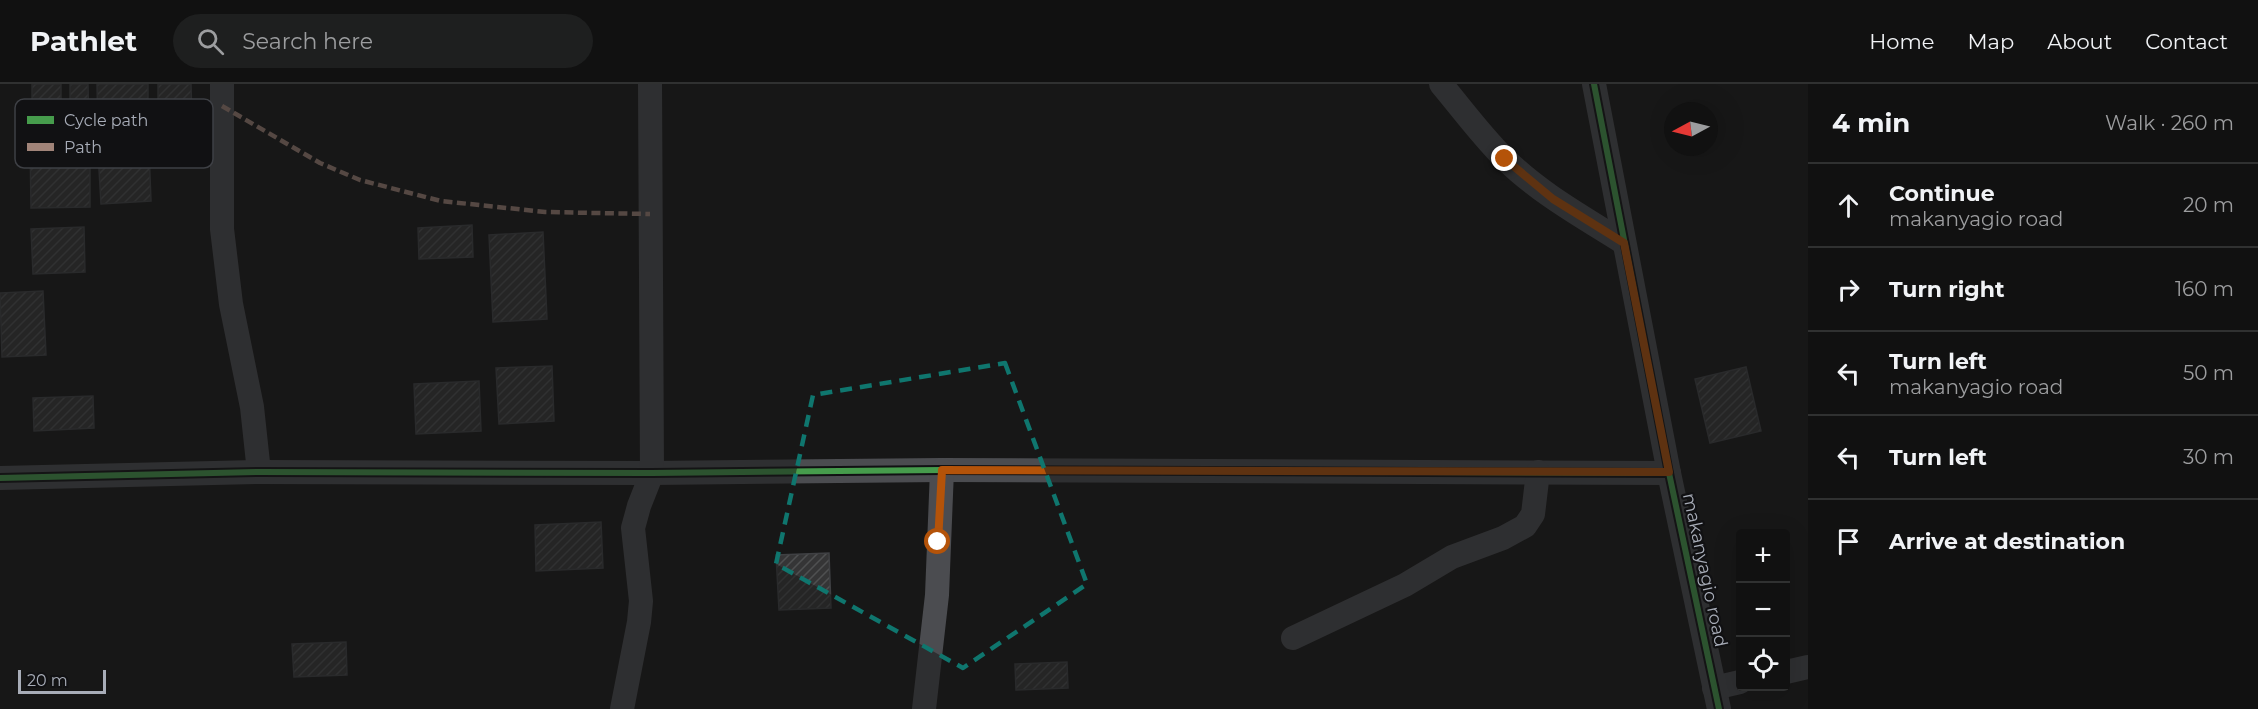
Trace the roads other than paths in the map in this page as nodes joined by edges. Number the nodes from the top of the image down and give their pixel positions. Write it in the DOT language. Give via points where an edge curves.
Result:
graph roads {
  1 [pos="222,84"];
  2 [pos="650,84"];
  3 [pos="1441,84"];
  4 [pos="1594,84"];
  5 [pos="1624,243"];
  6 [pos="942,470"];
  7 [pos="259,472"];
  8 [pos="1538,472"];
  9 [pos="1669,472"];
  10 [pos="652,473"];
  11 [pos="0,478"];
  12 [pos="1293,638"];
  13 [pos="1808,667"];
  14 [pos="1790,671"];
  15 [pos="1736,685"];
  16 [pos="1716,698"];
  17 [pos="622,709"];
  18 [pos="924,709"];
  1 -- 7 [label="street" via="222,229"];
  2 -- 10 [label="street"];
  3 -- 5 [label="street" via="1520,173 1553,199"];
  4 -- 5 [label="street, makanyagio road"];
  5 -- 9 [label="street, makanyagio road"];
  6 -- 8 [label="street"];
  6 -- 10 [label="street"];
  6 -- 18 [label="street" via="937,595"];
  7 -- 10 [label="street"];
  7 -- 11 [label="street"];
  8 -- 9 [label="street"];
  8 -- 12 [label="street" via="1533,514 1525,526 1452,557 1404,585"];
  9 -- 16 [label="street, makanyagio road"];
  10 -- 17 [label="street" via="633,528 641,601"];
  13 -- 14 [label="street"];
  15 -- 16 [label="street"];
}
